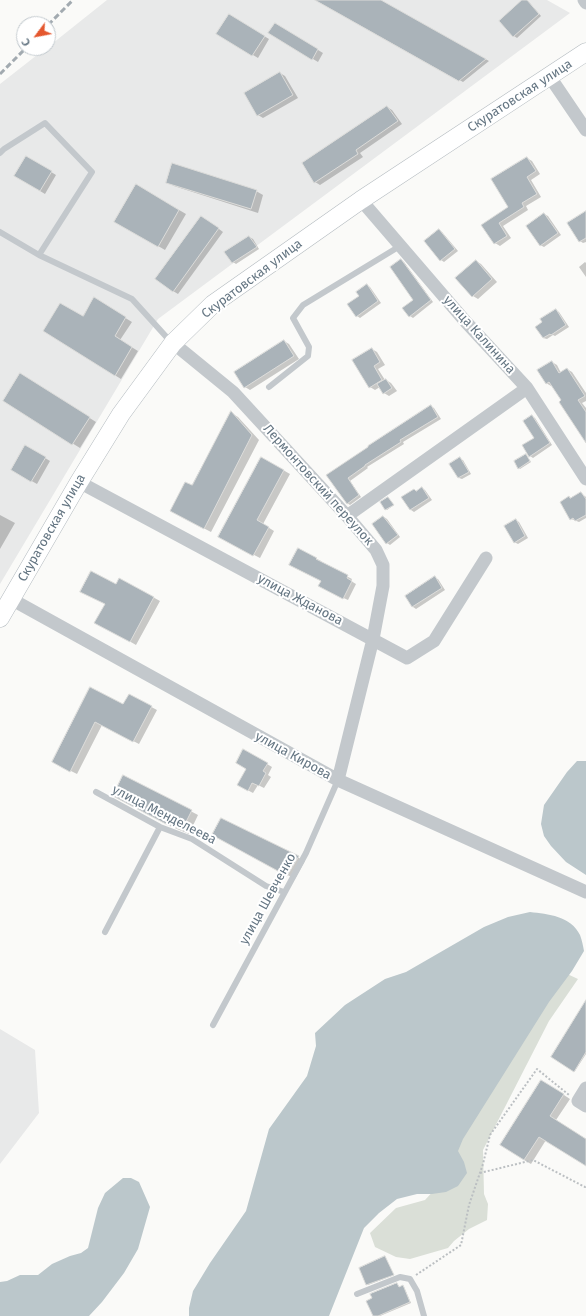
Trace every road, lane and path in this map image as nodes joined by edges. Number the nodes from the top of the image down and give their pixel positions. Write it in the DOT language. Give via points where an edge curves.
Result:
graph roads {
  1 [pos="584,0"];
  2 [pos="586,3"];
  3 [pos="586,52"];
  4 [pos="550,77"];
  5 [pos="586,130"];
  6 [pos="0,153"];
  7 [pos="360,200"];
  8 [pos="0,232"];
  9 [pos="400,246"];
  10 [pos="40,255"];
  11 [pos="172,343"];
  12 [pos="269,387"];
  13 [pos="527,388"];
  14 [pos="586,479"];
  15 [pos="79,482"];
  16 [pos="347,516"];
  17 [pos="486,558"];
  18 [pos="11,599"];
  19 [pos="0,618"];
  20 [pos="373,639"];
  21 [pos="338,780"];
  22 [pos="96,792"];
  23 [pos="160,827"];
  24 [pos="284,892"];
  25 [pos="586,892"];
  26 [pos="105,932"];
  27 [pos="213,1025"];
  28 [pos="586,1088"];
  29 [pos="582,1104"];
  30 [pos="480,1174"];
  31 [pos="586,1186"];
  32 [pos="410,1279"];
  33 [pos="357,1294"];
  34 [pos="424,1316"];
  1 -- 2 [label="street"];
  3 -- 4 [label="street, Скуратовская улица"];
  4 -- 5 [label="street"];
  4 -- 7 [label="street, Скуратовская улица"];
  6 -- 10 [label="lane" via="45,123 92,172"];
  7 -- 9 [label="street, улица Калинина"];
  7 -- 11 [label="street, Скуратовская улица" via="213,304"];
  8 -- 10 [label="lane"];
  9 -- 12 [label="lane" via="303,305 293,318 309,347 308,356"];
  9 -- 13 [label="street, улица Калинина" via="464,321"];
  10 -- 11 [label="lane" via="132,299"];
  11 -- 15 [label="street, Скуратовская улица" via="121,414"];
  11 -- 16 [label="street, Лермонтовский переулок" via="233,392"];
  13 -- 14 [label="street, улица Калинина"];
  13 -- 16 [label="street"];
  15 -- 18 [label="street, Скуратовская улица"];
  15 -- 20 [label="street, улица Жданова"];
  16 -- 20 [label="street, Лермонтовский переулок" via="376,550 383,565"];
  17 -- 20 [label="street, улица Жданова" via="434,641 407,658"];
  18 -- 19 [label="street, Скуратовская улица"];
  18 -- 21 [label="street, улица Кирова"];
  20 -- 21 [label="street, Лермонтовский переулок"];
  21 -- 24 [label="lane, улица Шевченко" via="306,853"];
  21 -- 25 [label="street, улица Кирова"];
  22 -- 23 [label="lane, улица Менделеева"];
  23 -- 24 [label="lane, улица Менделеева" via="192,839 266,886"];
  23 -- 26 [label="lane"];
  24 -- 27 [label="lane, улица Шевченко"];
  28 -- 29 [label="street"];
  29 -- 30 [label="path" via="537,1069 490,1135"];
  30 -- 31 [label="path" via="534,1160"];
  30 -- 32 [label="path" via="469,1205 461,1245"];
  32 -- 33 [label="lane" via="400,1277"];
  32 -- 34 [label="lane" via="417,1291"];
}
